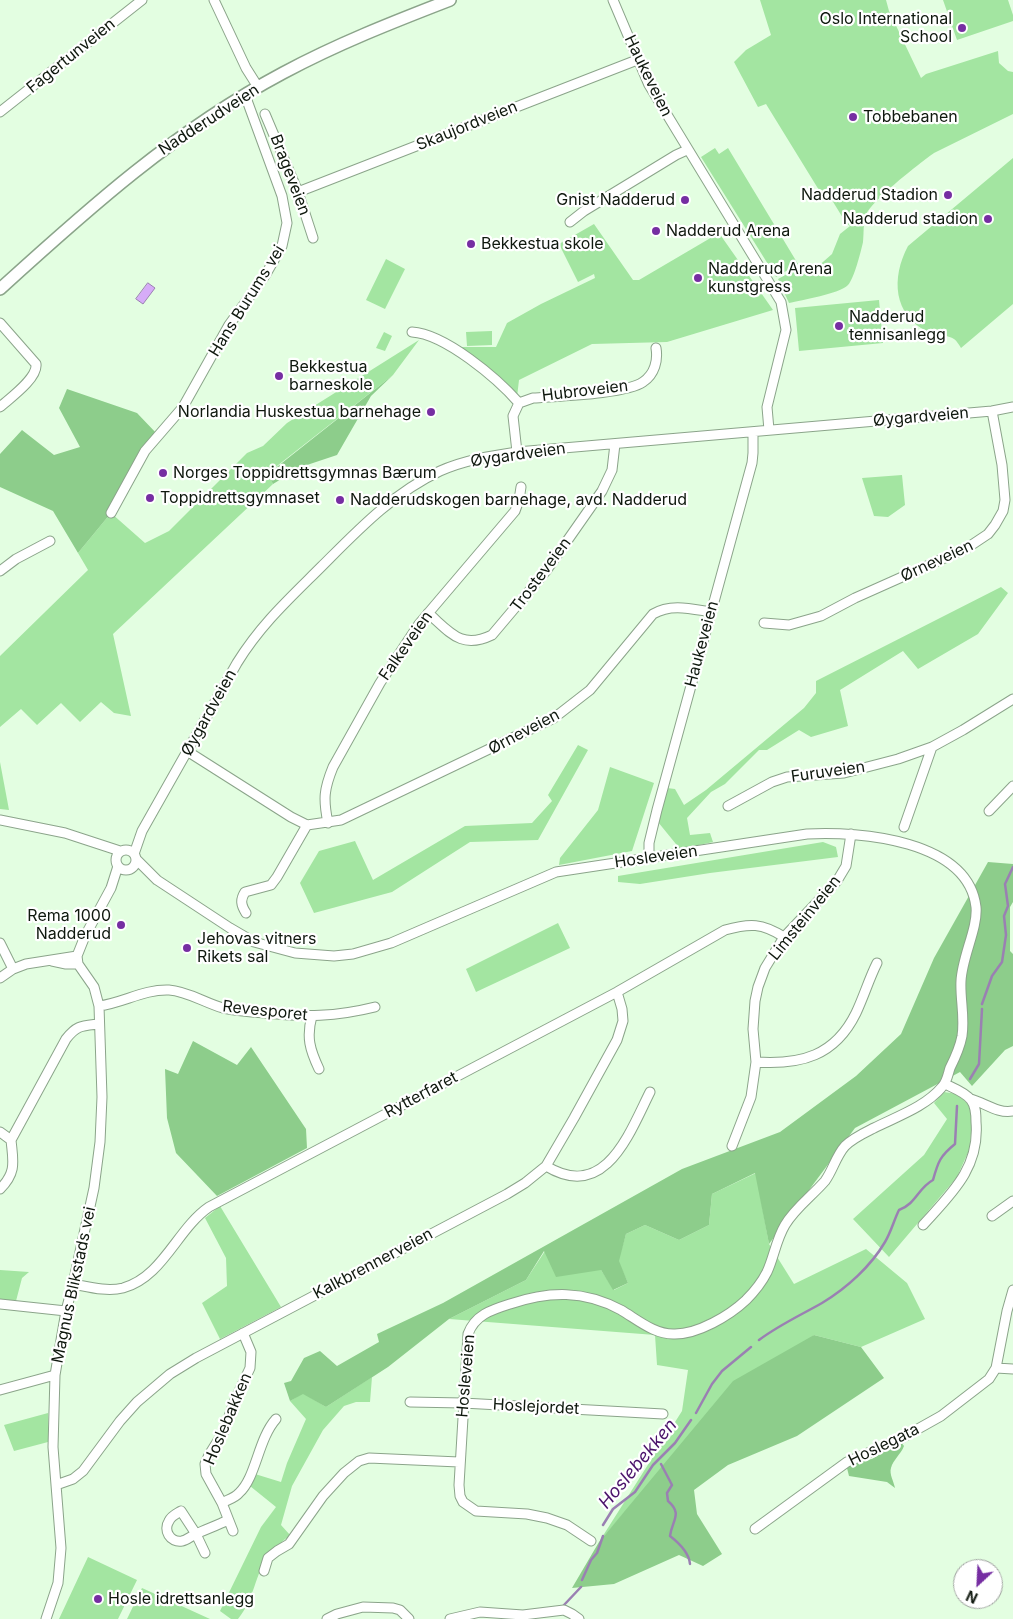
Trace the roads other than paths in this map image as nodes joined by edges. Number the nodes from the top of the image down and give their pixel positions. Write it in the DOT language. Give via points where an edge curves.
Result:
graph roads {
  1 [pos="142,0"];
  2 [pos="214,0"];
  3 [pos="450,0"];
  4 [pos="613,0"];
  5 [pos="637,60"];
  6 [pos="258,87"];
  7 [pos="245,95"];
  8 [pos="0,112"];
  9 [pos="265,114"];
  10 [pos="687,150"];
  11 [pos="298,192"];
  12 [pos="570,222"];
  13 [pos="313,238"];
  14 [pos="0,289"];
  15 [pos="0,323"];
  16 [pos="412,332"];
  17 [pos="656,348"];
  18 [pos="519,403"];
  19 [pos="0,407"];
  20 [pos="1013,407"];
  21 [pos="992,411"];
  22 [pos="769,430"];
  23 [pos="753,432"];
  24 [pos="615,444"];
  25 [pos="517,452"];
  26 [pos="521,486"];
  27 [pos="111,513"];
  28 [pos="50,541"];
  29 [pos="0,572"];
  30 [pos="711,612"];
  31 [pos="428,613"];
  32 [pos="764,623"];
  33 [pos="1013,699"];
  34 [pos="932,746"];
  35 [pos="188,751"];
  36 [pos="1013,786"];
  37 [pos="1006,793"];
  38 [pos="1013,800"];
  39 [pos="728,806"];
  40 [pos="989,811"];
  41 [pos="0,820"];
  42 [pos="328,823"];
  43 [pos="307,825"];
  44 [pos="904,827"];
  45 [pos="141,832"];
  46 [pos="851,834"];
  47 [pos="93,843"];
  48 [pos="122,851"];
  49 [pos="135,856"];
  50 [pos="649,857"];
  51 [pos="122,867"];
  52 [pos="157,880"];
  53 [pos="246,913"];
  54 [pos="784,937"];
  55 [pos="0,944"];
  56 [pos="77,960"];
  57 [pos="877,963"];
  58 [pos="13,969"];
  59 [pos="0,978"];
  60 [pos="617,992"];
  61 [pos="99,1006"];
  62 [pos="374,1007"];
  63 [pos="312,1016"];
  64 [pos="99,1024"];
  65 [pos="756,1062"];
  66 [pos="319,1069"];
  67 [pos="945,1084"];
  68 [pos="650,1092"];
  69 [pos="971,1099"];
  70 [pos="1013,1111"];
  71 [pos="0,1132"];
  72 [pos="11,1140"];
  73 [pos="732,1146"];
  74 [pos="546,1166"];
  75 [pos="0,1189"];
  76 [pos="1013,1200"];
  77 [pos="992,1216"];
  78 [pos="923,1225"];
  79 [pos="74,1284"];
  80 [pos="1013,1290"];
  81 [pos="0,1304"];
  82 [pos="66,1311"];
  83 [pos="243,1333"];
  84 [pos="996,1368"];
  85 [pos="1013,1369"];
  86 [pos="55,1375"];
  87 [pos="0,1390"];
  88 [pos="410,1402"];
  89 [pos="463,1403"];
  90 [pos="663,1414"];
  91 [pos="276,1420"];
  92 [pos="460,1462"];
  93 [pos="56,1485"];
  94 [pos="222,1502"];
  95 [pos="228,1520"];
  96 [pos="755,1529"];
  97 [pos="233,1531"];
  98 [pos="591,1541"];
  99 [pos="205,1553"];
  100 [pos="264,1571"];
  101 [pos="46,1619"];
  102 [pos="327,1619"];
  103 [pos="409,1619"];
  104 [pos="450,1619"];
  105 [pos="579,1619"];
  1 -- 8 [label="street, Fagertunveien"];
  2 -- 6 [label="street"];
  3 -- 6 [label="main road, Nadderudveien" via="316,56"];
  4 -- 5 [label="street, Haukeveien"];
  5 -- 10 [label="street, Haukeveien" via="648,85"];
  5 -- 11 [label="street, Skaujordveien"];
  6 -- 7 [label="main road, Nadderudveien"];
  7 -- 14 [label="main road, Nadderudveien" via="144,163"];
  7 -- 27 [label="street, Hans Burums vei" via="282,196 287,223 282,246 222,337 183,408 145,451"];
  9 -- 11 [label="street, Brageveien"];
  10 -- 12 [label="street"];
  10 -- 22 [label="street, Haukeveien" via="781,302 785,334 767,407"];
  11 -- 13 [label="street, Brageveien"];
  15 -- 19 [label="street" via="37,369"];
  16 -- 18 [label="street" via="436,340 475,363"];
  17 -- 18 [label="street, Hubroveien" via="656,365 650,376 628,389 532,398"];
  18 -- 25 [label="street" via="514,416"];
  20 -- 21 [label="street, Øygardveien"];
  21 -- 22 [label="street, Øygardveien"];
  21 -- 32 [label="street, Ørneveien" via="1005,500 1003,510 988,534 967,548 821,616 789,625"];
  22 -- 23 [label="street, Øygardveien"];
  23 -- 24 [label="street, Øygardveien"];
  23 -- 30 [label="street, Haukeveien" via="752,463"];
  24 -- 25 [label="street, Øygardveien"];
  24 -- 31 [label="street, Trosteveien" via="612,470 602,491 546,571 492,636 472,642 459,639"];
  25 -- 35 [label="street, Øygardveien" via="441,470 409,487 380,509 254,637"];
  26 -- 31 [label="street, Falkeveien" via="515,511"];
  28 -- 29 [label="street" via="16,559"];
  30 -- 42 [label="street, Ørneveien" via="662,609 653,614 590,690 554,718 361,812"];
  30 -- 50 [label="street, Haukeveien" via="657,810"];
  31 -- 42 [label="street, Falkeveien" via="380,683 333,767 324,793"];
  33 -- 34 [label="street, Furuveien"];
  34 -- 39 [label="street, Furuveien" via="844,773 787,777"];
  34 -- 44 [label="street"];
  35 -- 43 [label="street"];
  35 -- 45 [label="street, Øygardveien"];
  36 -- 37 [label="street"];
  37 -- 38 [label="street"];
  37 -- 40 [label="street"];
  41 -- 47 [label="street, Hosleveien" via="48,829"];
  42 -- 43 [label="street, Ørneveien"];
  43 -- 53 [label="street" via="271,885 245,892 241,898"];
  45 -- 48 [label="street, Øygardveien"];
  45 -- 49 [label="street, Øygardveien"];
  46 -- 50 [label="street, Hosleveien" via="807,834"];
  46 -- 54 [label="street, Limsteinveien" via="846,866 837,881"];
  46 -- 67 [label="street, Hosleveien" via="886,838 922,850 946,861 970,887 976,911 961,981 962,1036"];
  47 -- 48 [label="street, Hosleveien"];
  47 -- 51 [label="street, Hosleveien"];
  48 -- 49 [label="street, Hosleveien" via="128,850"];
  48 -- 51 [label="street" via="116,858"];
  49 -- 51 [label="street, Øygardveien"];
  49 -- 52 [label="street, Hosleveien"];
  50 -- 52 [label="street, Hosleveien" via="556,872 391,943 334,956 295,954 254,942"];
  51 -- 52 [label="street, Hosleveien"];
  51 -- 56 [label="street" via="85,936"];
  54 -- 60 [label="street, Rytterfaret" via="762,926 744,925 725,930"];
  54 -- 65 [label="street, Limsteinveien" via="758,986 753,1029"];
  55 -- 58 [label="street"];
  56 -- 58 [label="street" via="66,964 49,961 26,964"];
  56 -- 61 [label="street, Magnus Blikstads vei" via="94,987"];
  57 -- 65 [label="street" via="857,1012 838,1039 801,1060"];
  58 -- 59 [label="street"];
  60 -- 74 [label="street, Kalkbrennerveien" via="623,1021 617,1040"];
  60 -- 79 [label="street, Rytterfaret" via="209,1207 198,1214 152,1271 136,1282 110,1289"];
  61 -- 63 [label="street, Revesporet" via="144,993 171,990 235,1010"];
  61 -- 64 [label="street, Magnus Blikstads vei"];
  62 -- 63 [label="street, Revesporet"];
  63 -- 66 [label="street" via="309,1045"];
  64 -- 72 [label="street" via="72,1031"];
  64 -- 79 [label="street, Magnus Blikstads vei" via="102,1097 97,1168"];
  65 -- 73 [label="street, Limsteinveien" via="751,1097"];
  67 -- 69 [label="street"];
  67 -- 89 [label="street, Hosleveien" via="919,1106 863,1133 844,1147 827,1178 784,1227 767,1272 757,1288 728,1314 706,1326 676,1334 650,1328 603,1302 583,1296 544,1295 511,1304 477,1318 472,1324 468,1334"];
  68 -- 74 [label="street" via="627,1139 608,1164 576,1177"];
  69 -- 70 [label="street" via="996,1110"];
  69 -- 78 [label="street" via="977,1129 969,1167 960,1183"];
  71 -- 72 [label="street"];
  72 -- 75 [label="street" via="14,1164 8,1181"];
  74 -- 83 [label="street, Kalkbrennerveien" via="507,1194"];
  76 -- 77 [label="street"];
  79 -- 82 [label="street, Magnus Blikstads vei"];
  80 -- 84 [label="street"];
  81 -- 82 [label="street"];
  82 -- 86 [label="street, Magnus Blikstads vei"];
  83 -- 93 [label="street, Kalkbrennerveien" via="170,1374 136,1402 83,1471"];
  83 -- 94 [label="street, Hoslebakken" via="251,1352 250,1368 224,1431 205,1464 206,1474"];
  84 -- 85 [label="street"];
  84 -- 96 [label="street, Hoslegata" via="989,1379 940,1416 900,1440 847,1462"];
  86 -- 87 [label="street"];
  86 -- 93 [label="street, Magnus Blikstads vei" via="53,1432"];
  88 -- 89 [label="street, Hoslejordet"];
  89 -- 90 [label="street, Hoslejordet"];
  89 -- 92 [label="street, Hosleveien"];
  91 -- 94 [label="street" via="267,1432 240,1493"];
  92 -- 98 [label="street, Hosleveien" via="460,1496 468,1507 476,1511 547,1518 567,1525"];
  92 -- 100 [label="street" via="369,1458 359,1461 324,1496 289,1544 268,1558"];
  93 -- 101 [label="street, Magnus Blikstads vei" via="59,1568"];
  94 -- 95 [label="street, Hoslebakken"];
  95 -- 97 [label="street, Hoslebakken"];
  95 -- 99 [label="street" via="196,1534"];
  102 -- 103 [label="street" via="362,1607 393,1608"];
  104 -- 105 [label="street" via="480,1612 523,1615 564,1610"];
}
